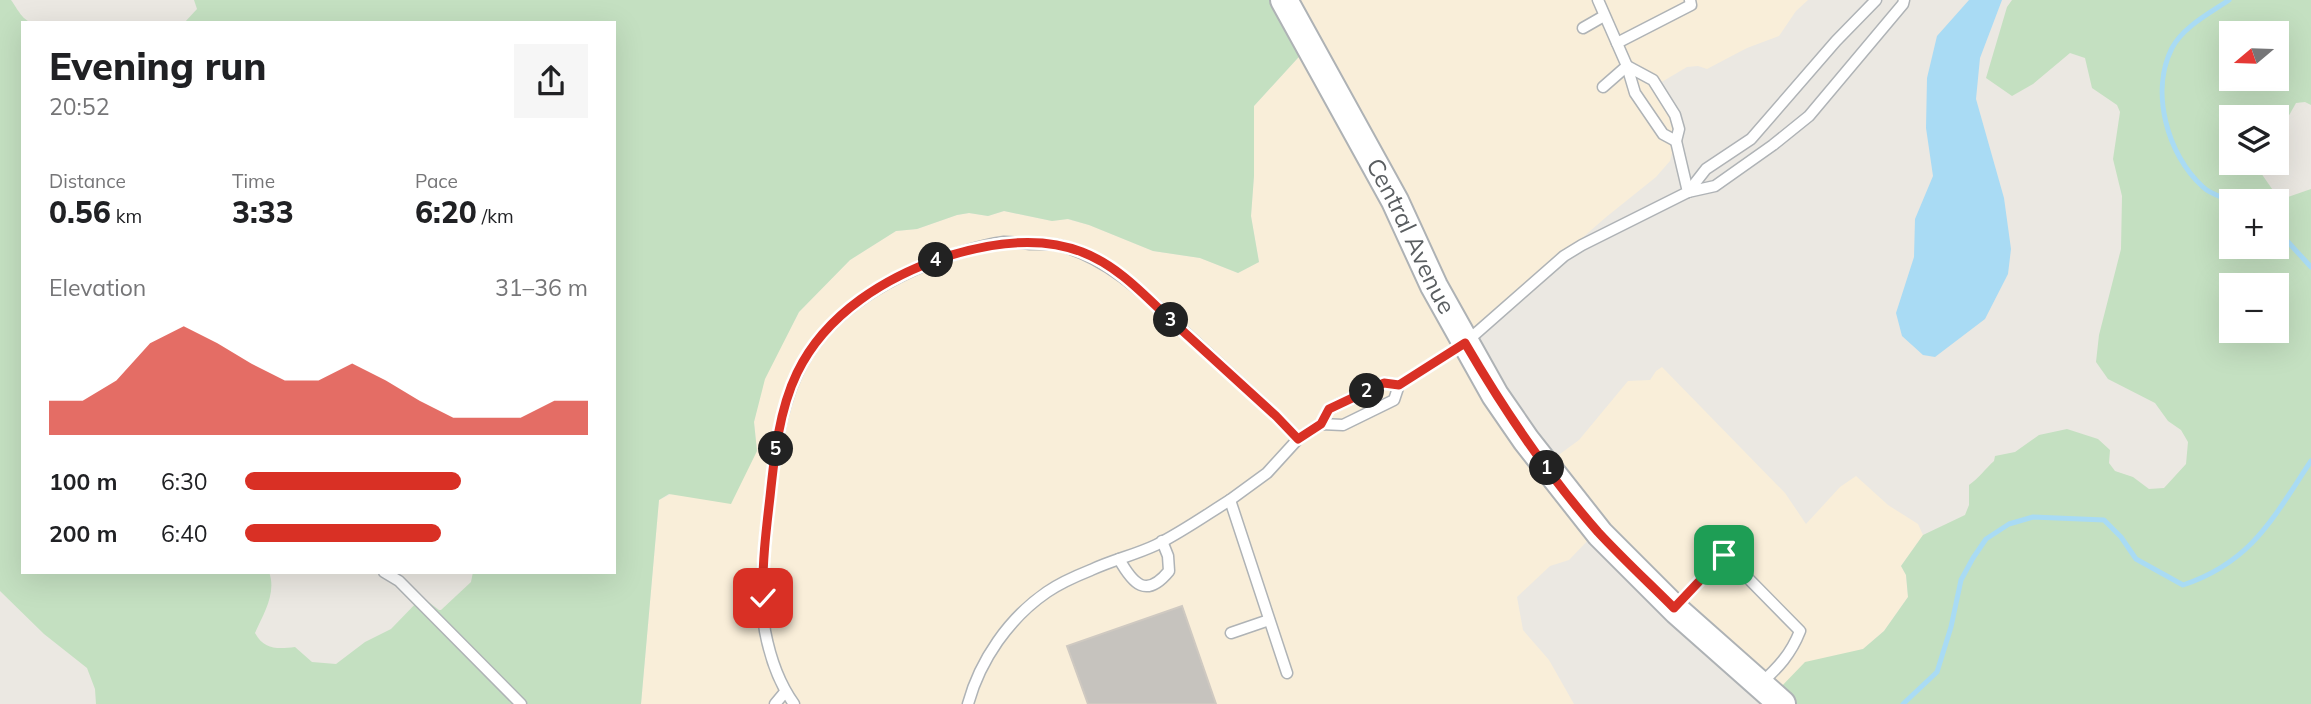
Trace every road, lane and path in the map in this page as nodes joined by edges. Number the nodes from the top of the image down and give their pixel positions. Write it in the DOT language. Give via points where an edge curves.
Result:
graph roads {
  1 [pos="1284,0"];
  2 [pos="1598,0"];
  3 [pos="1690,0"];
  4 [pos="1876,0"];
  5 [pos="1905,0"];
  6 [pos="1604,16"];
  7 [pos="1583,28"];
  8 [pos="1617,43"];
  9 [pos="1627,66"];
  10 [pos="1603,87"];
  11 [pos="1751,139"];
  12 [pos="1676,141"];
  13 [pos="1761,155"];
  14 [pos="1688,192"];
  15 [pos="1465,343"];
  16 [pos="1399,385"];
  17 [pos="1321,424"];
  18 [pos="1298,439"];
  19 [pos="1230,500"];
  20 [pos="1162,541"];
  21 [pos="1724,555"];
  22 [pos="1119,559"];
  23 [pos="1737,567"];
  24 [pos="387,574"];
  25 [pos="1674,608"];
  26 [pos="1269,620"];
  27 [pos="1231,634"];
  28 [pos="1287,674"];
  29 [pos="1760,684"];
  30 [pos="785,692"];
  31 [pos="521,704"];
  32 [pos="775,704"];
  33 [pos="794,704"];
  34 [pos="968,704"];
  35 [pos="1782,704"];
  1 -- 15 [label="main road, Central Avenue" via="1395,201"];
  2 -- 6 [label="lane"];
  3 -- 8 [label="lane" via="1691,5"];
  4 -- 11 [label="lane"];
  5 -- 13 [label="lane" via="1809,116"];
  6 -- 7 [label="lane"];
  6 -- 8 [label="lane"];
  8 -- 9 [label="lane"];
  9 -- 10 [label="lane"];
  9 -- 12 [label="lane" via="1635,93 1662,134"];
  9 -- 12 [label="lane" via="1653,80 1668,102 1679,129"];
  11 -- 13 [label="lane"];
  11 -- 14 [label="lane" via="1706,169"];
  12 -- 14 [label="lane"];
  13 -- 14 [label="lane" via="1715,186"];
  14 -- 15 [label="lane" via="1564,256"];
  15 -- 16 [label="lane"];
  15 -- 25 [label="main road, Central Avenue" via="1495,395 1580,511"];
  16 -- 17 [label="lane" via="1384,383 1329,409"];
  16 -- 17 [label="lane" via="1394,400 1387,404 1343,425"];
  17 -- 18 [label="lane"];
  18 -- 19 [label="lane" via="1268,473"];
  18 -- 30 [label="lane" via="1122,275 1084,253 1058,245 1004,242 908,271 843,314 816,344 789,395 774,454 762,569 765,629"];
  19 -- 20 [label="lane"];
  19 -- 26 [label="lane"];
  20 -- 22 [label="lane"];
  20 -- 22 [label="lane" via="1169,571 1159,583 1144,586 1130,579"];
  21 -- 25 [label="lane"];
  22 -- 34 [label="lane" via="1049,590 1030,606 988,657"];
  23 -- 29 [label="lane" via="1800,631 1792,650"];
  24 -- 31 [label="lane"];
  25 -- 29 [label="main road, Central Avenue"];
  26 -- 27 [label="lane"];
  26 -- 28 [label="lane"];
  29 -- 35 [label="main road, Central Avenue"];
  30 -- 32 [label="lane"];
  30 -- 33 [label="lane"];
}
